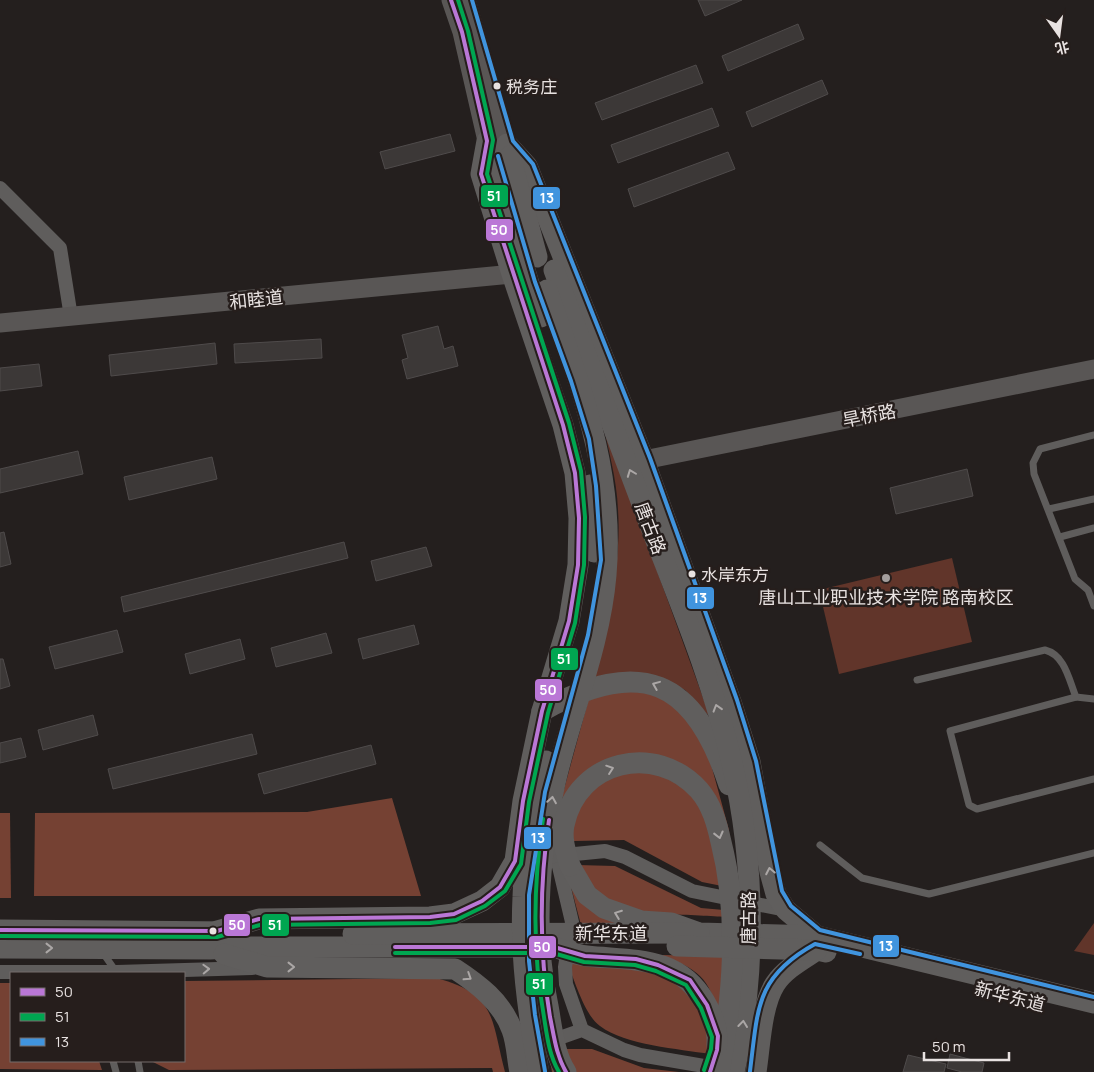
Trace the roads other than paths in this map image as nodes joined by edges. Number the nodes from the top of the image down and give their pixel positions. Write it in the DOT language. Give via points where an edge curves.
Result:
graph roads {
  1 [pos="451,0"];
  2 [pos="466,0"];
  3 [pos="497,143"];
  4 [pos="0,188"];
  5 [pos="534,276"];
  6 [pos="72,317"];
  7 [pos="0,324"];
  8 [pos="1094,369"];
  9 [pos="1094,436"];
  10 [pos="644,460"];
  11 [pos="1094,499"];
  12 [pos="1049,509"];
  13 [pos="1094,528"];
  14 [pos="1060,536"];
  15 [pos="1091,590"];
  16 [pos="1094,606"];
  17 [pos="917,680"];
  18 [pos="1076,697"];
  19 [pos="1094,699"];
  20 [pos="542,711"];
  21 [pos="1094,779"];
  22 [pos="743,826"];
  23 [pos="820,845"];
  24 [pos="1094,853"];
  25 [pos="556,854"];
  26 [pos="515,861"];
  27 [pos="786,910"];
  28 [pos="0,930"];
  29 [pos="699,933"];
  30 [pos="213,940"];
  31 [pos="354,941"];
  32 [pos="817,943"];
  33 [pos="554,947"];
  34 [pos="0,948"];
  35 [pos="93,963"];
  36 [pos="267,967"];
  37 [pos="0,972"];
  38 [pos="115,972"];
  39 [pos="115,972"];
  40 [pos="142,972"];
  41 [pos="1094,1003"];
  42 [pos="1094,1016"];
  43 [pos="582,1030"];
  44 [pos="530,1068"];
  45 [pos="566,1072"];
  46 [pos="710,1072"];
  47 [pos="719,1072"];
  48 [pos="734,1072"];
  49 [pos="738,1072"];
  50 [pos="756,1072"];
  1 -- 3 [label="street"];
  2 -- 3 [label="street"];
  3 -- 5 [label="main road"];
  3 -- 5 [label="main road" via="481,174"];
  3 -- 10 [label="main road" via="527,166"];
  4 -- 6 [label="street" via="60,248"];
  5 -- 6 [label="street, 和睦道"];
  5 -- 20 [label="main road" via="575,473 579,518 578,565 569,621"];
  22 -- 5 [label="main road, 唐古路, one-way, bridge" via="732,765 692,634"];
  5 -- 44 [label="main road, bridge" via="583,441 595,560 582,633 539,791 522,895"];
  45 -- 5 [label="main road, one-way, bridge" via="556,1048 543,982 540,889 555,783 597,631 606,576 608,519 601,461 590,415"];
  6 -- 7 [label="street, 和睦道"];
  8 -- 10 [label="street, 旱桥路"];
  9 -- 12 [label="lane" via="1040,449 1033,464 1034,474"];
  27 -- 10 [label="main road, one-way" via="776,894 770,872 748,754"];
  11 -- 12 [label="lane"];
  12 -- 14 [label="lane"];
  13 -- 14 [label="lane"];
  14 -- 15 [label="lane" via="1075,579"];
  15 -- 16 [label="lane"];
  17 -- 18 [label="lane" via="1045,650 1055,653 1062,662"];
  18 -- 19 [label="lane"];
  18 -- 21 [label="lane" via="950,731 969,805 977,808"];
  22 -- 20 [label="main road, one-way" via="722,763 708,733 684,702 664,688 648,682 628,681 603,685 573,694"];
  20 -- 26 [label="main road" via="523,801"];
  48 -- 22 [label="main road, 唐古路, one-way, bridge" via="743,1027 748,967 749,887"];
  23 -- 24 [label="lane" via="862,878 929,894"];
  25 -- 26 [label="street"];
  25 -- 27 [label="street" via="605,851 625,857 692,891"];
  25 -- 43 [label="street" via="572,922 565,967 566,984"];
  26 -- 30 [label="main road" via="500,887 482,901 454,914 259,919"];
  27 -- 32 [label="main road"];
  28 -- 30 [label="main road, 新华东道"];
  29 -- 31 [label="main road, 新华东道, bridge"];
  29 -- 32 [label="main road, 新华东道, bridge"];
  29 -- 47 [label="main road, one-way, bridge" via="671,923 641,921 604,908 587,895 576,879 564,847 563,827 573,799 597,774 637,763 668,768 699,791 713,815 729,876 732,915 727,1030"];
  30 -- 31 [label="main road, 新华东道"];
  30 -- 35 [label="main road, 新华东道"];
  30 -- 36 [label="main road"];
  31 -- 33 [label="main road, 新华东道, bridge"];
  32 -- 33 [label="main road, 新华东道, bridge"];
  32 -- 41 [label="main road, 新华东道"];
  32 -- 42 [label="main road, 新华东道"];
  32 -- 50 [label="main road" via="775,984 768,1002"];
  33 -- 46 [label="main road, bridge" via="585,956 636,959 690,980 707,1005 718,1036"];
  34 -- 35 [label="main road, 新华东道, one-way"];
  35 -- 37 [label="street"];
  35 -- 38 [label="street"];
  35 -- 39 [label="lane"];
  40 -- 36 [label="street, one-way"];
  36 -- 44 [label="main road, one-way" via="455,969 478,984 502,1010"];
  43 -- 44 [label="street"];
  43 -- 49 [label="street" via="640,1055"];
}
